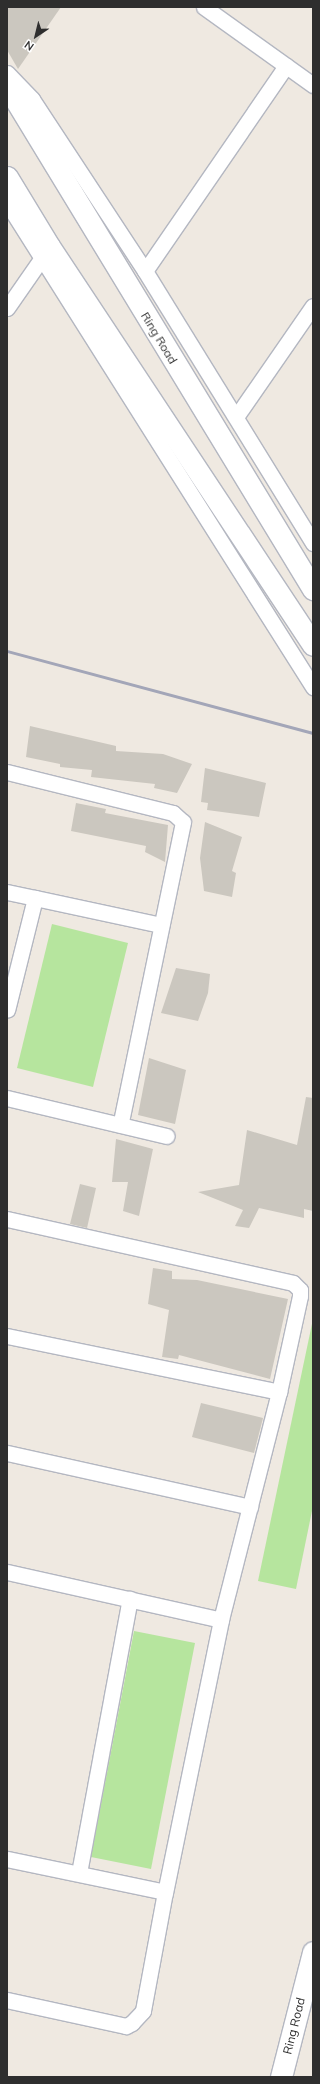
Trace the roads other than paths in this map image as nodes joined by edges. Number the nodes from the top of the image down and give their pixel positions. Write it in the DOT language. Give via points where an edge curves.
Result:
graph roads {
  1 [pos="204,7"];
  2 [pos="286,66"];
  3 [pos="7,73"];
  4 [pos="313,85"];
  5 [pos="7,86"];
  6 [pos="7,177"];
  7 [pos="7,203"];
  8 [pos="41,259"];
  9 [pos="145,271"];
  10 [pos="313,306"];
  11 [pos="7,308"];
  12 [pos="236,417"];
  13 [pos="313,543"];
  14 [pos="313,589"];
  15 [pos="313,645"];
  16 [pos="313,687"];
  17 [pos="7,772"];
  18 [pos="7,892"];
  19 [pos="35,898"];
  20 [pos="161,925"];
  21 [pos="7,1010"];
  22 [pos="7,1098"];
  23 [pos="120,1125"];
  24 [pos="167,1136"];
  25 [pos="7,1219"];
  26 [pos="7,1336"];
  27 [pos="279,1392"];
  28 [pos="7,1453"];
  29 [pos="250,1507"];
  30 [pos="7,1572"];
  31 [pos="130,1599"];
  32 [pos="221,1620"];
  33 [pos="7,1859"];
  34 [pos="79,1873"];
  35 [pos="166,1892"];
  36 [pos="313,1952"];
  37 [pos="7,2000"];
  38 [pos="281,2077"];
  1 -- 2 [label="street"];
  2 -- 4 [label="street"];
  2 -- 9 [label="street"];
  3 -- 9 [label="street" via="32,99"];
  5 -- 14 [label="street, Ring Road"];
  6 -- 15 [label="street" via="49,246"];
  7 -- 8 [label="street"];
  8 -- 11 [label="street"];
  8 -- 16 [label="street"];
  9 -- 12 [label="street"];
  10 -- 12 [label="street"];
  12 -- 13 [label="street"];
  17 -- 20 [label="street" via="173,813 181,818 184,826"];
  18 -- 19 [label="street"];
  19 -- 20 [label="street"];
  19 -- 21 [label="street"];
  20 -- 23 [label="street"];
  22 -- 23 [label="street"];
  23 -- 24 [label="street"];
  25 -- 27 [label="street" via="293,1284 300,1290 300,1296"];
  26 -- 27 [label="street"];
  27 -- 29 [label="street"];
  28 -- 29 [label="street"];
  29 -- 32 [label="street"];
  30 -- 31 [label="street"];
  31 -- 32 [label="street"];
  31 -- 34 [label="street"];
  32 -- 35 [label="street"];
  33 -- 34 [label="street"];
  34 -- 35 [label="street"];
  35 -- 37 [label="street" via="143,2011 132,2023 126,2026"];
  36 -- 38 [label="street, Ring Road"];
}
